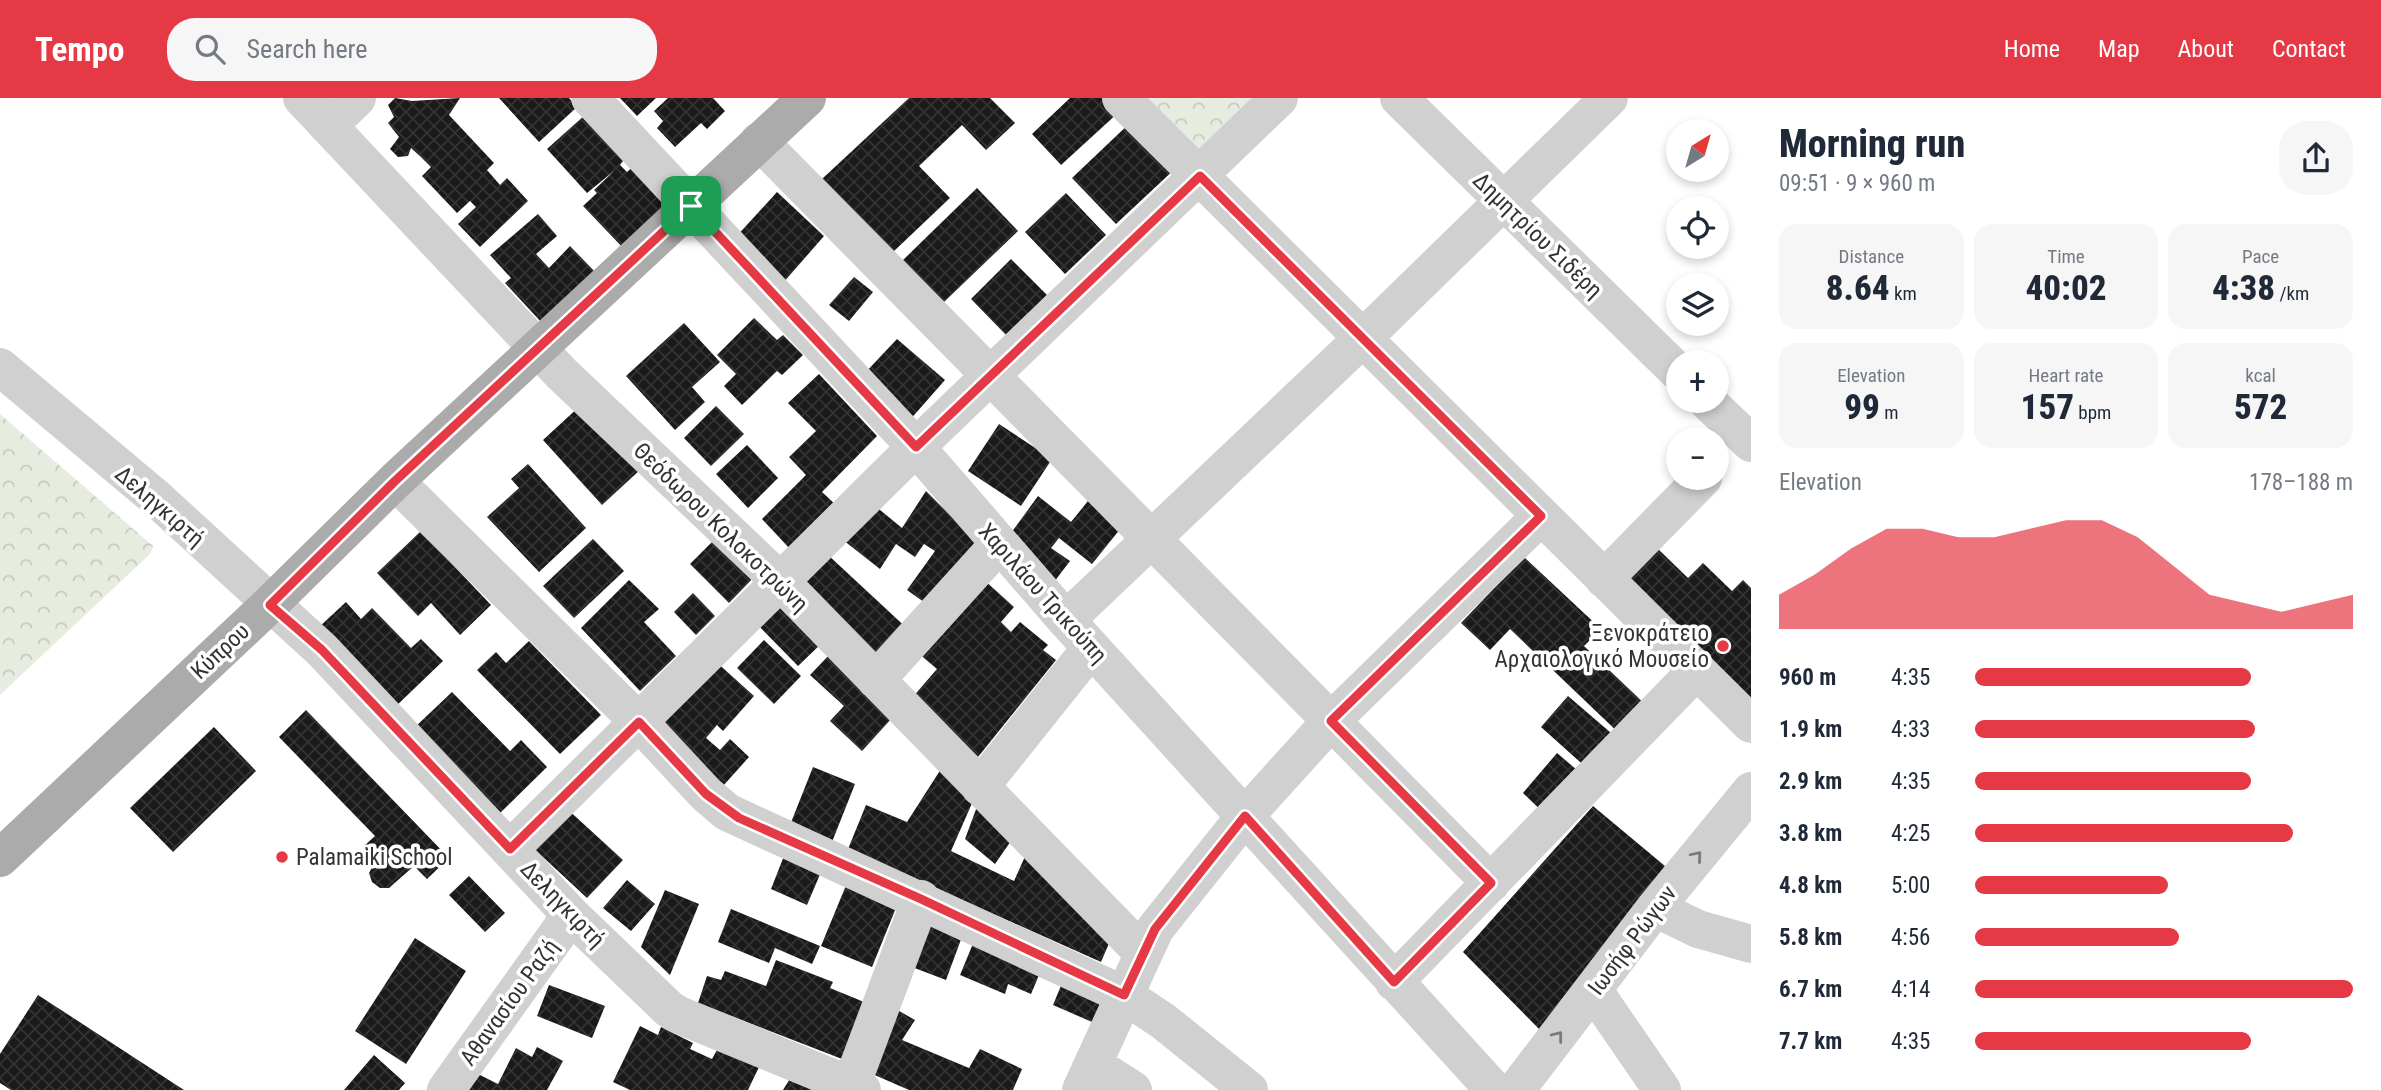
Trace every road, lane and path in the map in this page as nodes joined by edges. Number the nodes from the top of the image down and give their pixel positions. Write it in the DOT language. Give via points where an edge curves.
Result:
graph roads {
  1 [pos="302,98"];
  2 [pos="357,98"];
  3 [pos="590,98"];
  4 [pos="1121,98"];
  5 [pos="1279,98"];
  6 [pos="1399,98"];
  7 [pos="1609,98"];
  8 [pos="790,103"];
  9 [pos="328,126"];
  10 [pos="759,141"];
  11 [pos="1200,176"];
  12 [pos="1503,201"];
  13 [pos="691,206"];
  14 [pos="1363,338"];
  15 [pos="538,347"];
  16 [pos="1666,360"];
  17 [pos="0,367"];
  18 [pos="990,375"];
  19 [pos="1721,413"];
  20 [pos="1749,436"];
  21 [pos="916,447"];
  22 [pos="1729,454"];
  23 [pos="395,481"];
  24 [pos="1691,490"];
  25 [pos="1541,516"];
  26 [pos="1151,539"];
  27 [pos="998,545"];
  28 [pos="1605,579"];
  29 [pos="780,581"];
  30 [pos="270,605"];
  31 [pos="1066,620"];
  32 [pos="1091,648"];
  33 [pos="1697,670"];
  34 [pos="876,680"];
  35 [pos="1331,721"];
  36 [pos="639,722"];
  37 [pos="1751,724"];
  38 [pos="980,787"];
  39 [pos="1744,813"];
  40 [pos="1245,816"];
  41 [pos="510,849"];
  42 [pos="0,858"];
  43 [pos="1491,883"];
  44 [pos="921,899"];
  45 [pos="1655,908"];
  46 [pos="571,915"];
  47 [pos="1751,944"];
  48 [pos="1143,953"];
  49 [pos="1394,982"];
  50 [pos="1594,991"];
  51 [pos="1124,995"];
  52 [pos="788,1077"];
  53 [pos="1088,1077"];
  54 [pos="857,1088"];
  55 [pos="446,1090"];
  56 [pos="1133,1090"];
  57 [pos="1249,1090"];
  58 [pos="1493,1090"];
  59 [pos="1516,1090"];
  60 [pos="1662,1090"];
  1 -- 9 [label="street, Θεόδωρου Κολοκοτρώνη"];
  2 -- 9 [label="street"];
  3 -- 13 [label="street, Χαριλάου Τρικούπη"];
  4 -- 11 [label="street"];
  5 -- 11 [label="street"];
  6 -- 12 [label="street, Δημητρίου Σιδέρη"];
  7 -- 12 [label="street"];
  8 -- 10 [label="main road, Κύπρου"];
  9 -- 15 [label="street, Θεόδωρου Κολοκοτρώνη"];
  10 -- 13 [label="main road, Κύπρου"];
  10 -- 18 [label="street"];
  11 -- 14 [label="street"];
  11 -- 18 [label="street"];
  12 -- 14 [label="street"];
  12 -- 16 [label="street, Δημητρίου Σιδέρη"];
  13 -- 15 [label="main road, Κύπρου"];
  13 -- 21 [label="street, Χαριλάου Τρικούπη"];
  14 -- 25 [label="street"];
  14 -- 26 [label="street"];
  15 -- 23 [label="main road, Κύπρου"];
  15 -- 29 [label="street, Θεόδωρου Κολοκοτρώνη"];
  17 -- 30 [label="street, Δεληγκιρτή" via="155,497"];
  18 -- 21 [label="street"];
  18 -- 26 [label="street"];
  19 -- 20 [label="street"];
  20 -- 22 [label="street"];
  21 -- 27 [label="street, Χαριλάου Τρικούπη"];
  21 -- 29 [label="street"];
  23 -- 30 [label="main road, Κύπρου"];
  23 -- 36 [label="street"];
  24 -- 28 [label="street"];
  25 -- 28 [label="street"];
  25 -- 35 [label="street"];
  26 -- 31 [label="street"];
  26 -- 35 [label="street"];
  27 -- 31 [label="street, Χαριλάου Τρικούπη"];
  27 -- 34 [label="street"];
  28 -- 33 [label="street"];
  29 -- 34 [label="street, Θεόδωρου Κολοκοτρώνη"];
  29 -- 36 [label="street"];
  30 -- 41 [label="street, Δεληγκιρτή" via="322,650"];
  30 -- 42 [label="main road, Κύπρου"];
  31 -- 32 [label="street, Χαριλάου Τρικούπη"];
  32 -- 38 [label="street"];
  32 -- 40 [label="street, Χαριλάου Τρικούπη"];
  33 -- 37 [label="street"];
  33 -- 43 [label="street"];
  34 -- 38 [label="street, Θεόδωρου Κολοκοτρώνη"];
  35 -- 40 [label="street"];
  35 -- 43 [label="street"];
  36 -- 41 [label="street"];
  36 -- 44 [label="street" via="727,812"];
  38 -- 48 [label="street, Θεόδωρου Κολοκοτρώνη"];
  45 -- 39 [label="street, Ιωσήφ Ρώγων, one-way"];
  40 -- 48 [label="street" via="1155,929"];
  40 -- 49 [label="street, Χαριλάου Τρικούπη"];
  41 -- 46 [label="street, Δεληγκιρτή"];
  43 -- 49 [label="street"];
  44 -- 51 [label="street"];
  44 -- 54 [label="street"];
  45 -- 47 [label="street" via="1698,929"];
  45 -- 50 [label="street, Ιωσήφ Ρώγων"];
  46 -- 52 [label="street, Δεληγκιρτή" via="673,1012"];
  46 -- 55 [label="street, Αθανασίου Ραζή"];
  48 -- 51 [label="street"];
  49 -- 58 [label="street, Χαριλάου Τρικούπη"];
  59 -- 50 [label="street, Ιωσήφ Ρώγων, one-way"];
  50 -- 60 [label="street"];
  51 -- 53 [label="street"];
  51 -- 57 [label="street"];
  52 -- 54 [label="street, Δεληγκιρτή"];
  53 -- 56 [label="street"];
}
